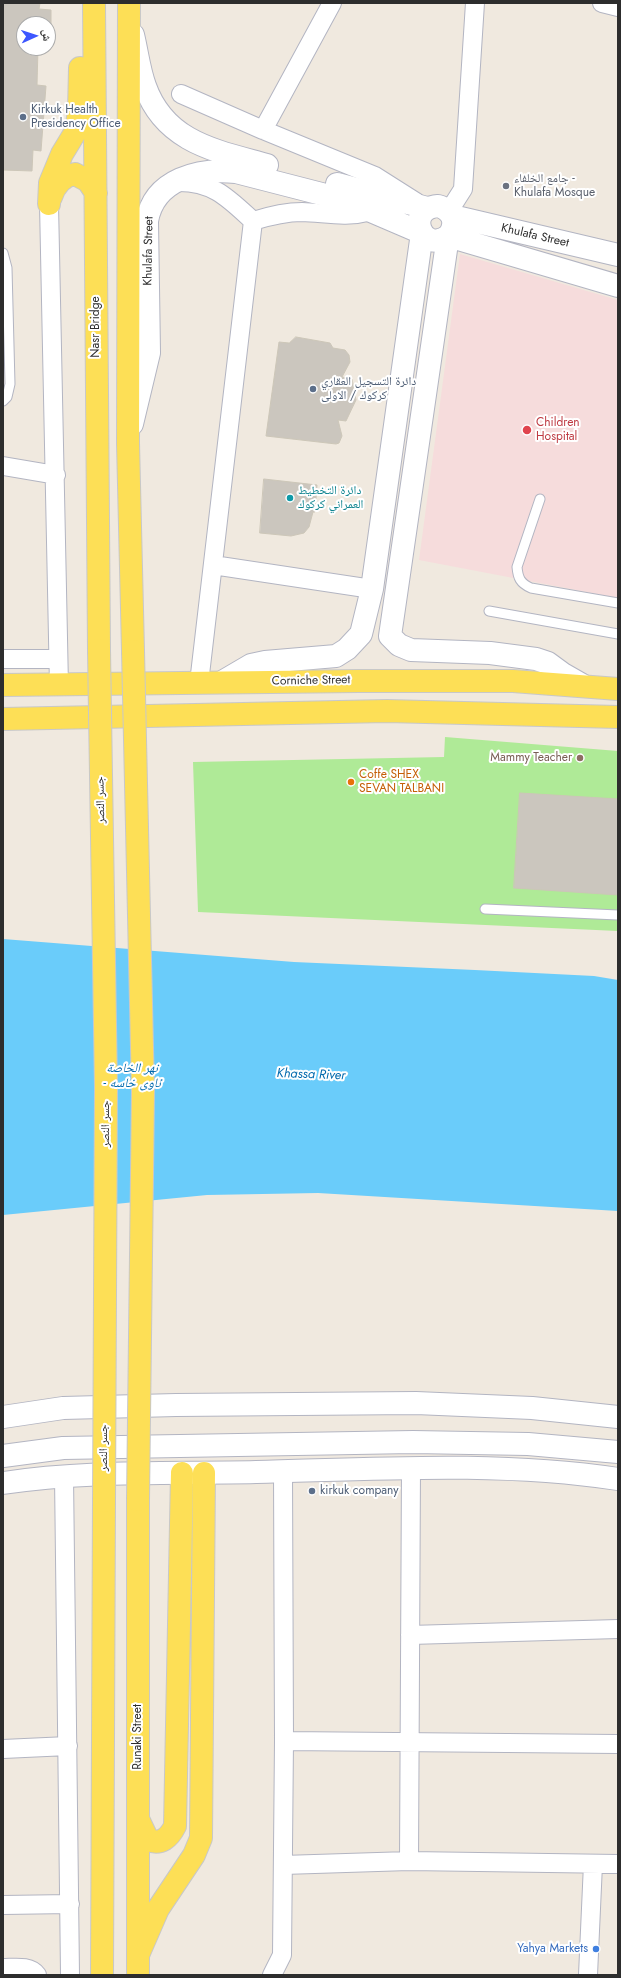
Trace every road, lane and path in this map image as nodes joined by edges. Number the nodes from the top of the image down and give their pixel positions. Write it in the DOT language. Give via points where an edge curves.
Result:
graph roads {
  1 [pos="80,3"];
  2 [pos="94,3"];
  3 [pos="332,3"];
  4 [pos="475,3"];
  5 [pos="602,3"];
  6 [pos="129,5"];
  7 [pos="618,7"];
  8 [pos="181,94"];
  9 [pos="263,130"];
  10 [pos="176,182"];
  11 [pos="96,193"];
  12 [pos="49,204"];
  13 [pos="427,208"];
  14 [pos="372,210"];
  15 [pos="253,221"];
  16 [pos="450,221"];
  17 [pos="422,233"];
  18 [pos="3,253"];
  19 [pos="618,255"];
  20 [pos="5,285"];
  21 [pos="618,286"];
  22 [pos="6,316"];
  23 [pos="6,344"];
  24 [pos="3,401"];
  25 [pos="128,443"];
  26 [pos="3,466"];
  27 [pos="56,475"];
  28 [pos="540,499"];
  29 [pos="213,565"];
  30 [pos="372,589"];
  31 [pos="618,603"];
  32 [pos="488,611"];
  33 [pos="361,634"];
  34 [pos="618,634"];
  35 [pos="390,636"];
  36 [pos="99,650"];
  37 [pos="3,659"];
  38 [pos="58,659"];
  39 [pos="222,682"];
  40 [pos="199,684"];
  41 [pos="3,685"];
  42 [pos="59,686"];
  43 [pos="584,686"];
  44 [pos="618,689"];
  45 [pos="618,717"];
  46 [pos="3,719"];
  47 [pos="485,909"];
  48 [pos="618,915"];
  49 [pos="3,1417"];
  50 [pos="618,1417"];
  51 [pos="378,1443"];
  52 [pos="618,1452"];
  53 [pos="3,1456"];
  54 [pos="411,1467"];
  55 [pos="321,1470"];
  56 [pos="283,1471"];
  57 [pos="204,1473"];
  58 [pos="182,1474"];
  59 [pos="64,1476"];
  60 [pos="618,1479"];
  61 [pos="3,1483"];
  62 [pos="618,1629"];
  63 [pos="410,1634"];
  64 [pos="284,1741"];
  65 [pos="409,1741"];
  66 [pos="618,1744"];
  67 [pos="68,1746"];
  68 [pos="3,1749"];
  69 [pos="138,1819"];
  70 [pos="409,1861"];
  71 [pos="593,1864"];
  72 [pos="618,1864"];
  73 [pos="283,1865"];
  74 [pos="70,1904"];
  75 [pos="3,1905"];
  76 [pos="138,1965"];
  77 [pos="3,1968"];
  78 [pos="37,1975"];
  79 [pos="70,1975"];
  80 [pos="102,1975"];
  81 [pos="272,1975"];
  82 [pos="588,1975"];
  1 -- 12 [label="main road" via="78,121 76,131 50,183"];
  2 -- 11 [label="main road, Nasr Bridge"];
  3 -- 9 [label="street"];
  4 -- 16 [label="street" via="463,189"];
  5 -- 7 [label="street"];
  6 -- 13 [label="street" via="139,61 149,95 162,116 190,140 205,148"];
  6 -- 25 [label="main road"];
  8 -- 9 [label="street"];
  9 -- 13 [label="street" via="375,176"];
  10 -- 14 [label="street, Khulafa Street" via="186,177 214,171 236,172 345,200"];
  10 -- 15 [label="street" via="203,183 229,199"];
  10 -- 25 [label="street, Khulafa Street" via="160,192 154,200 147,221 149,353"];
  11 -- 12 [label="main road" via="85,178 70,175 58,184"];
  11 -- 36 [label="main road, Nasr Bridge"];
  12 -- 27 [label="street"];
  13 -- 16 [label="street" via="438,206"];
  13 -- 17 [label="street" via="420,217"];
  14 -- 15 [label="street" via="354,215 288,213"];
  14 -- 17 [label="street, Khulafa Street"];
  15 -- 29 [label="street"];
  16 -- 17 [label="street" via="444,239 429,240"];
  16 -- 19 [label="street, Khulafa Street"];
  16 -- 21 [label="street"];
  16 -- 35 [label="street"];
  17 -- 30 [label="street"];
  18 -- 20 [label="lane" via="7,268"];
  20 -- 22 [label="lane"];
  22 -- 23 [label="lane"];
  23 -- 24 [label="lane" via="10,384 7,398"];
  25 -- 69 [label="main road, Runaki Street, bridge" via="143,1092 138,1500"];
  26 -- 27 [label="street"];
  27 -- 38 [label="street"];
  28 -- 31 [label="lane" via="517,567 518,577 523,584 531,588"];
  29 -- 30 [label="street"];
  29 -- 40 [label="street"];
  30 -- 33 [label="street"];
  32 -- 34 [label="lane"];
  33 -- 35 [label="street"];
  33 -- 39 [label="street" via="347,649 336,656 258,663"];
  35 -- 43 [label="street" via="411,650 490,653 536,659 548,663"];
  36 -- 80 [label="main road, جسر النصر, bridge" via="106,1087"];
  37 -- 38 [label="street"];
  38 -- 42 [label="street"];
  39 -- 40 [label="main road, Corniche Street"];
  39 -- 43 [label="main road, Corniche Street" via="512,681"];
  40 -- 42 [label="main road, Corniche Street"];
  41 -- 42 [label="main road, Corniche Street"];
  43 -- 44 [label="main road, Corniche Street"];
  45 -- 46 [label="main road" via="387,711"];
  47 -- 48 [label="lane"];
  49 -- 50 [label="street" via="62,1408 416,1404 532,1408"];
  51 -- 52 [label="street" via="528,1444"];
  51 -- 53 [label="street" via="63,1448"];
  51 -- 55 [label="street"];
  54 -- 55 [label="street"];
  54 -- 60 [label="street" via="502,1467"];
  54 -- 63 [label="street"];
  55 -- 56 [label="street"];
  56 -- 57 [label="street"];
  56 -- 64 [label="street"];
  57 -- 58 [label="street"];
  57 -- 76 [label="main road" via="201,1838 194,1855 158,1909"];
  58 -- 59 [label="street"];
  58 -- 69 [label="main road" via="175,1826 163,1841 155,1842 148,1840"];
  59 -- 61 [label="street"];
  59 -- 67 [label="street"];
  62 -- 63 [label="street"];
  63 -- 65 [label="street"];
  64 -- 65 [label="street"];
  64 -- 73 [label="street"];
  65 -- 66 [label="street"];
  65 -- 70 [label="street"];
  67 -- 68 [label="street"];
  67 -- 74 [label="street"];
  69 -- 76 [label="main road, Runaki Street"];
  70 -- 71 [label="street"];
  70 -- 73 [label="street"];
  71 -- 72 [label="street"];
  71 -- 82 [label="street"];
  73 -- 81 [label="street" via="282,1955"];
  74 -- 75 [label="street"];
  74 -- 79 [label="street"];
  77 -- 78 [label="street" via="26,1968"];
}
